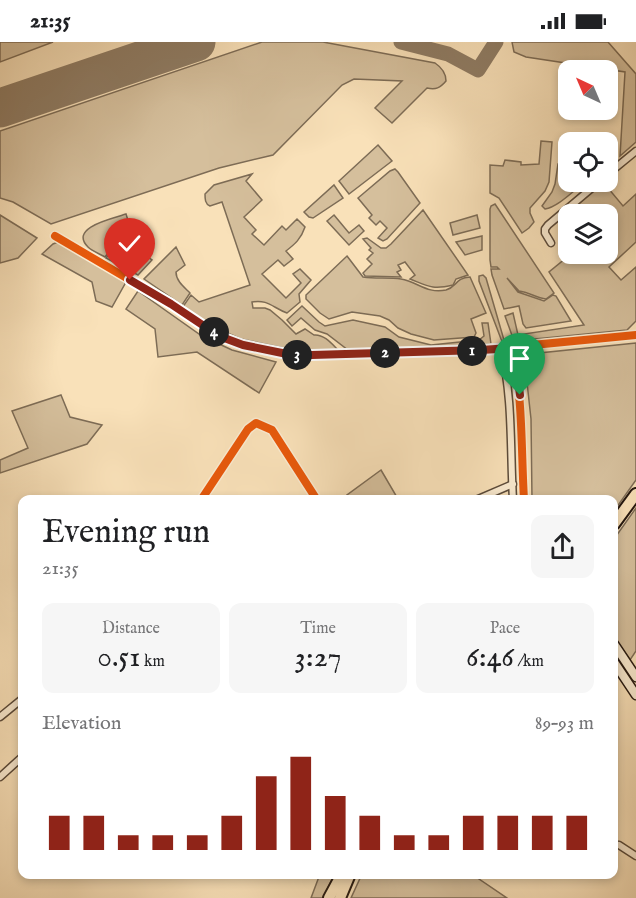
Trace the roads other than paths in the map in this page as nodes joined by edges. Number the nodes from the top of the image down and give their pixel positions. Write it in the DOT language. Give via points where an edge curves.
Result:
graph roads {
  1 [pos="636,151"];
  2 [pos="618,166"];
  3 [pos="587,192"];
  4 [pos="55,236"];
  5 [pos="551,243"];
  6 [pos="636,336"];
  7 [pos="501,348"];
  8 [pos="512,348"];
  9 [pos="513,484"];
  10 [pos="636,494"];
  11 [pos="204,495"];
  12 [pos="314,495"];
  13 [pos="488,495"];
  14 [pos="513,495"];
  15 [pos="524,495"];
  16 [pos="618,519"];
  17 [pos="618,650"];
  18 [pos="618,668"];
  19 [pos="636,677"];
  20 [pos="636,695"];
  21 [pos="18,702"];
  22 [pos="0,717"];
  23 [pos="18,761"];
  24 [pos="0,777"];
  25 [pos="619,845"];
  26 [pos="636,856"];
  27 [pos="339,879"];
  28 [pos="348,879"];
  29 [pos="329,898"];
  30 [pos="340,898"];
  1 -- 2 [label="street"];
  3 -- 5 [label="street" via="545,229"];
  4 -- 7 [label="street" via="219,336 243,345 312,355"];
  6 -- 8 [label="street"];
  7 -- 8 [label="street"];
  7 -- 9 [label="street" via="509,396"];
  8 -- 15 [label="street" via="521,405"];
  9 -- 13 [label="street"];
  9 -- 14 [label="street"];
  10 -- 16 [label="highway"];
  11 -- 12 [label="street" via="256,423 272,430"];
  17 -- 19 [label="street"];
  18 -- 20 [label="street"];
  21 -- 22 [label="street"];
  23 -- 24 [label="street"];
  25 -- 26 [label="street"];
  27 -- 29 [label="highway"];
  28 -- 30 [label="highway"];
}
